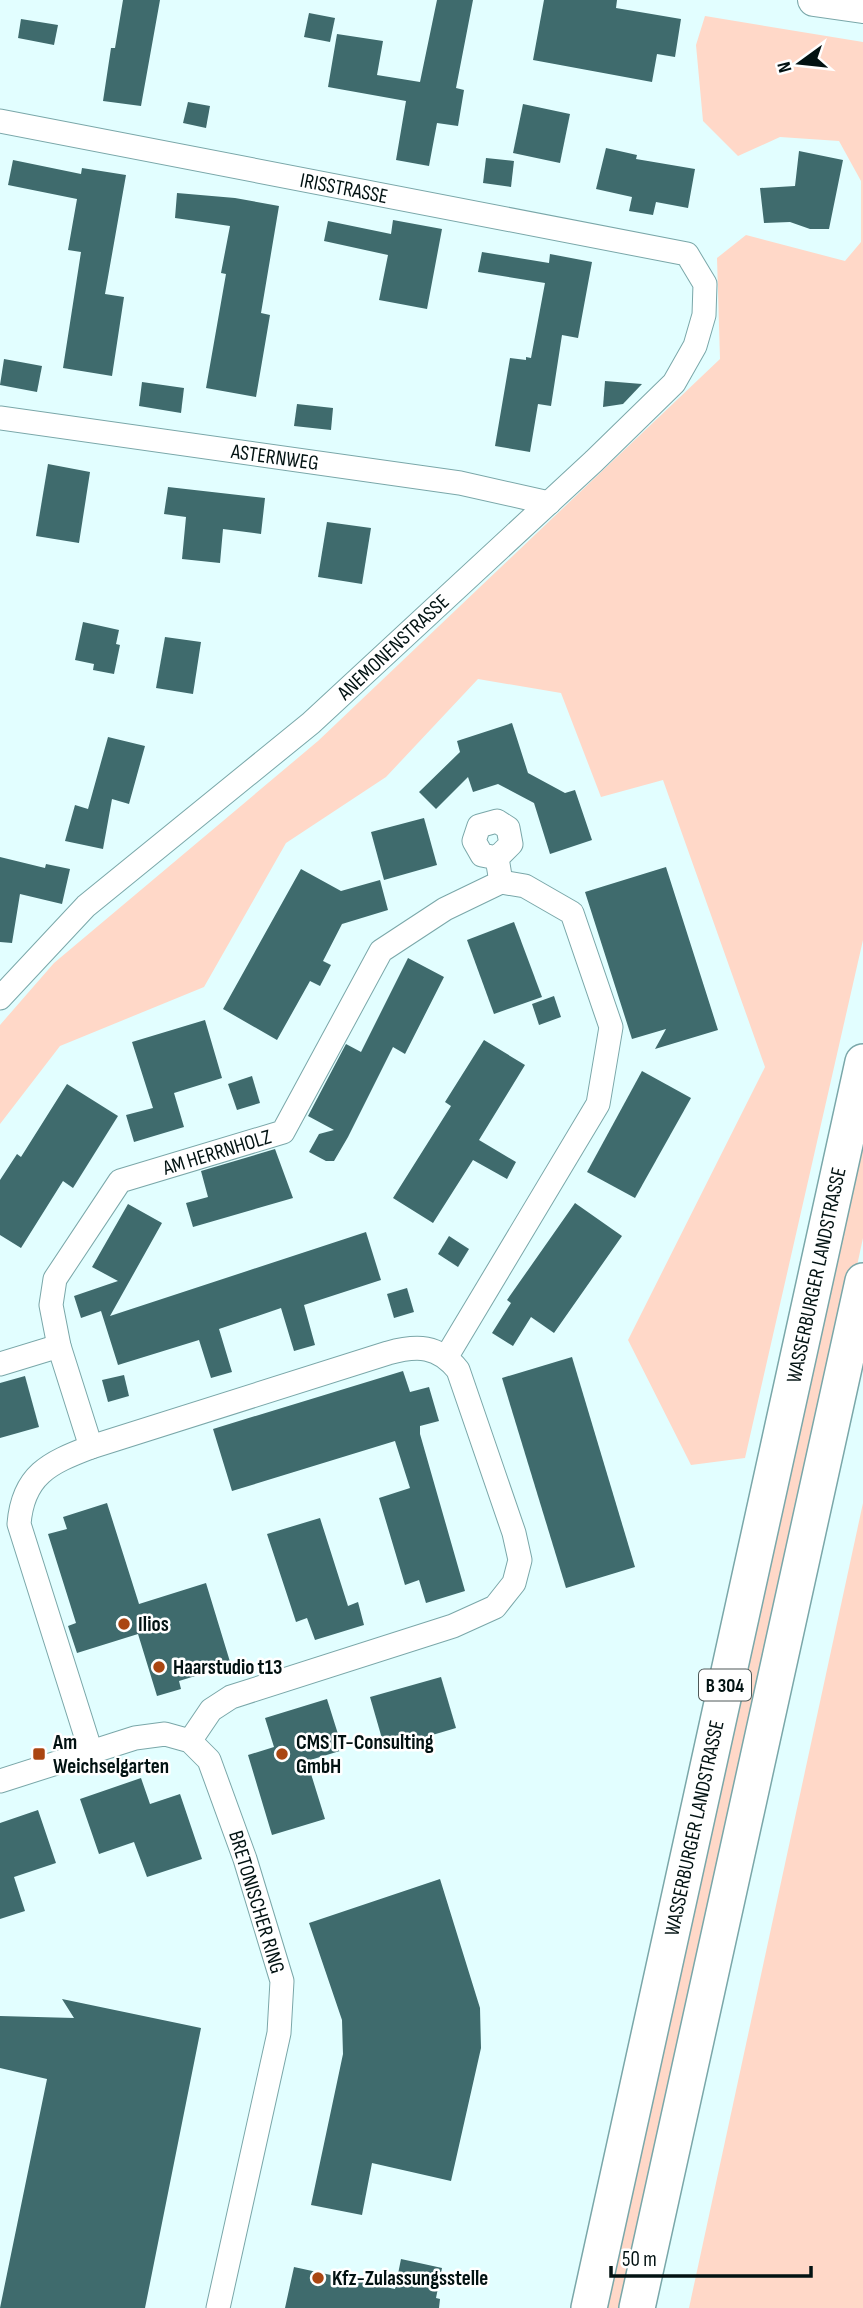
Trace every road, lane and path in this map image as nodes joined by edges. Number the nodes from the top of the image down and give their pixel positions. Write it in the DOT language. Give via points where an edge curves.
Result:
graph roads {
  1 [pos="814,0"];
  2 [pos="863,8"];
  3 [pos="0,121"];
  4 [pos="687,254"];
  5 [pos="0,418"];
  6 [pos="548,503"];
  7 [pos="498,858"];
  8 [pos="501,882"];
  9 [pos="0,998"];
  10 [pos="863,1062"];
  11 [pos="863,1281"];
  12 [pos="59,1346"];
  13 [pos="446,1356"];
  14 [pos="0,1364"];
  15 [pos="91,1447"];
  16 [pos="190,1741"];
  17 [pos="91,1752"];
  18 [pos="0,1781"];
  19 [pos="218,2308"];
  20 [pos="589,2308"];
  21 [pos="638,2308"];
  1 -- 2 [label="street"];
  3 -- 4 [label="street, IRISSTRASSE"];
  4 -- 6 [label="street, ANEMONENSTRASSE" via="705,284 704,315 695,346 674,383"];
  5 -- 6 [label="street, ASTERNWEG" via="460,483"];
  6 -- 9 [label="street, ANEMONENSTRASSE" via="311,723 86,906"];
  7 -- 8 [label="street"];
  8 -- 12 [label="street, AM HERRNHOLZ" via="445,909 381,951 283,1132 120,1181 55,1279 51,1305"];
  8 -- 13 [label="street" via="524,886 572,913 611,1027 598,1104"];
  10 -- 20 [label="main road, WASSERBURGER LANDSTRASSE / B 304"];
  11 -- 21 [label="main road, B 304"];
  12 -- 14 [label="street"];
  12 -- 15 [label="street, AM HERRNHOLZ"];
  13 -- 15 [label="street" via="413,1346"];
  13 -- 16 [label="street" via="458,1370 514,1533 520,1560 514,1583 495,1606 453,1626 231,1697 211,1710"];
  15 -- 17 [label="street" via="54,1461 38,1475 21,1502 19,1524"];
  16 -- 17 [label="street" via="155,1735"];
  16 -- 19 [label="street, BRETONISCHER RING" via="209,1760 224,1798 282,1981 279,2033"];
  17 -- 18 [label="street"];
}
